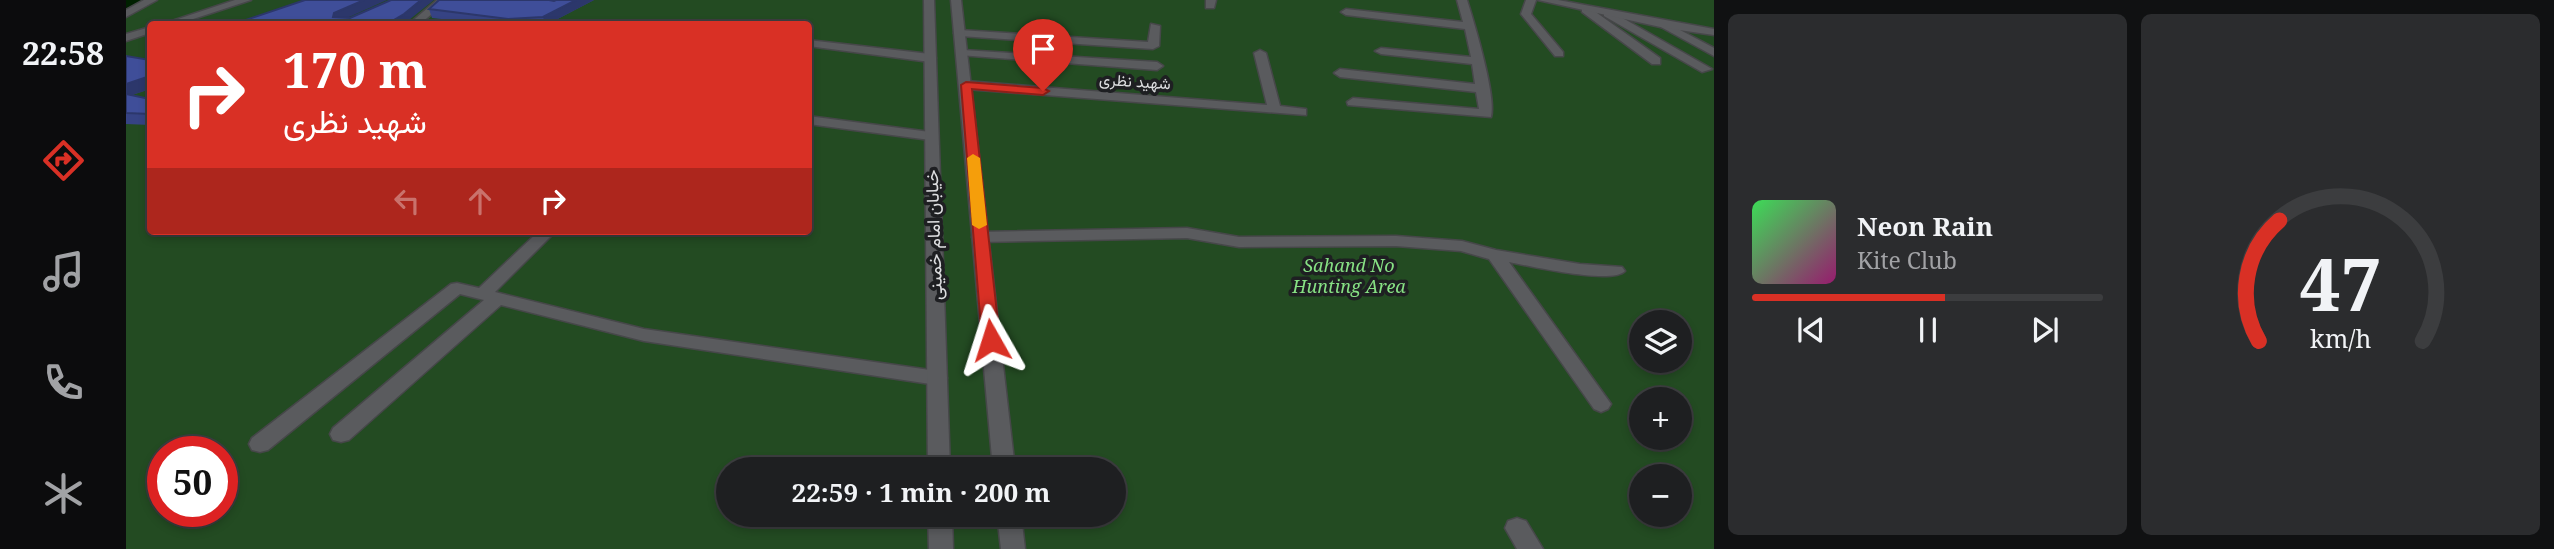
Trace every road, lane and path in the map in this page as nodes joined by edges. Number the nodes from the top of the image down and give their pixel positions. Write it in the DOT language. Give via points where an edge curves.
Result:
graph roads {
  1 [pos="152,0"];
  2 [pos="246,0"];
  3 [pos="443,0"];
  4 [pos="929,0"];
  5 [pos="956,0"];
  6 [pos="1462,0"];
  7 [pos="1531,0"];
  8 [pos="1543,0"];
  9 [pos="1586,10"];
  10 [pos="1346,12"];
  11 [pos="1608,13"];
  12 [pos="126,14"];
  13 [pos="180,21"];
  14 [pos="421,21"];
  15 [pos="1665,25"];
  16 [pos="1155,26"];
  17 [pos="1470,26"];
  18 [pos="147,31"];
  19 [pos="1714,32"];
  20 [pos="960,33"];
  21 [pos="126,38"];
  22 [pos="812,43"];
  23 [pos="1381,51"];
  24 [pos="963,53"];
  25 [pos="1260,53"];
  26 [pos="1714,53"];
  27 [pos="1559,54"];
  28 [pos="930,58"];
  29 [pos="1478,61"];
  30 [pos="1656,61"];
  31 [pos="1157,66"];
  32 [pos="1706,69"];
  33 [pos="1340,73"];
  34 [pos="966,85"];
  35 [pos="1483,89"];
  36 [pos="1353,102"];
  37 [pos="1274,109"];
  38 [pos="1301,111"];
  39 [pos="812,121"];
  40 [pos="930,136"];
  41 [pos="544,235"];
  42 [pos="980,237"];
  43 [pos="1495,255"];
  44 [pos="1616,271"];
  45 [pos="489,297"];
  46 [pos="937,378"];
  47 [pos="1601,404"];
  48 [pos="341,435"];
  49 [pos="260,444"];
  50 [pos="939,457"];
  51 [pos="1003,457"];
  52 [pos="940,527"];
  53 [pos="1010,527"];
  54 [pos="1517,528"];
  55 [pos="941,549"];
  56 [pos="1013,549"];
  57 [pos="1531,549"];
  1 -- 12 [label="street"];
  2 -- 13 [label="street"];
  3 -- 14 [label="street"];
  4 -- 28 [label="street, خیابان امام خمینی"];
  5 -- 20 [label="street"];
  6 -- 17 [label="street"];
  7 -- 27 [label="street" via="1526,14"];
  8 -- 9 [label="street"];
  9 -- 11 [label="street"];
  9 -- 30 [label="street"];
  10 -- 17 [label="street"];
  11 -- 15 [label="street"];
  11 -- 32 [label="street"];
  15 -- 19 [label="street"];
  15 -- 26 [label="street"];
  16 -- 20 [label="street" via="1153,46"];
  17 -- 29 [label="street"];
  18 -- 21 [label="street"];
  20 -- 24 [label="street"];
  22 -- 28 [label="street"];
  23 -- 29 [label="street"];
  24 -- 31 [label="street"];
  24 -- 34 [label="street"];
  25 -- 37 [label="street"];
  28 -- 40 [label="street, خیابان امام خمینی"];
  29 -- 35 [label="street"];
  33 -- 35 [label="street"];
  34 -- 37 [label="street, شهید نظری"];
  34 -- 42 [label="street"];
  35 -- 36 [label="street" via="1486,114"];
  37 -- 38 [label="street, شهید نظری"];
  39 -- 40 [label="street"];
  40 -- 46 [label="street, خیابان امام خمینی"];
  41 -- 45 [label="street"];
  42 -- 43 [label="street" via="1187,233 1239,242 1396,241 1462,246"];
  42 -- 51 [label="street"];
  43 -- 44 [label="street"];
  43 -- 47 [label="street"];
  45 -- 46 [label="street" via="644,335"];
  45 -- 48 [label="street"];
  45 -- 49 [label="street" via="457,288"];
  46 -- 50 [label="street, خیابان امام خمینی"];
  52 -- 55 [label="street"];
  53 -- 56 [label="street"];
  54 -- 57 [label="street"];
}
